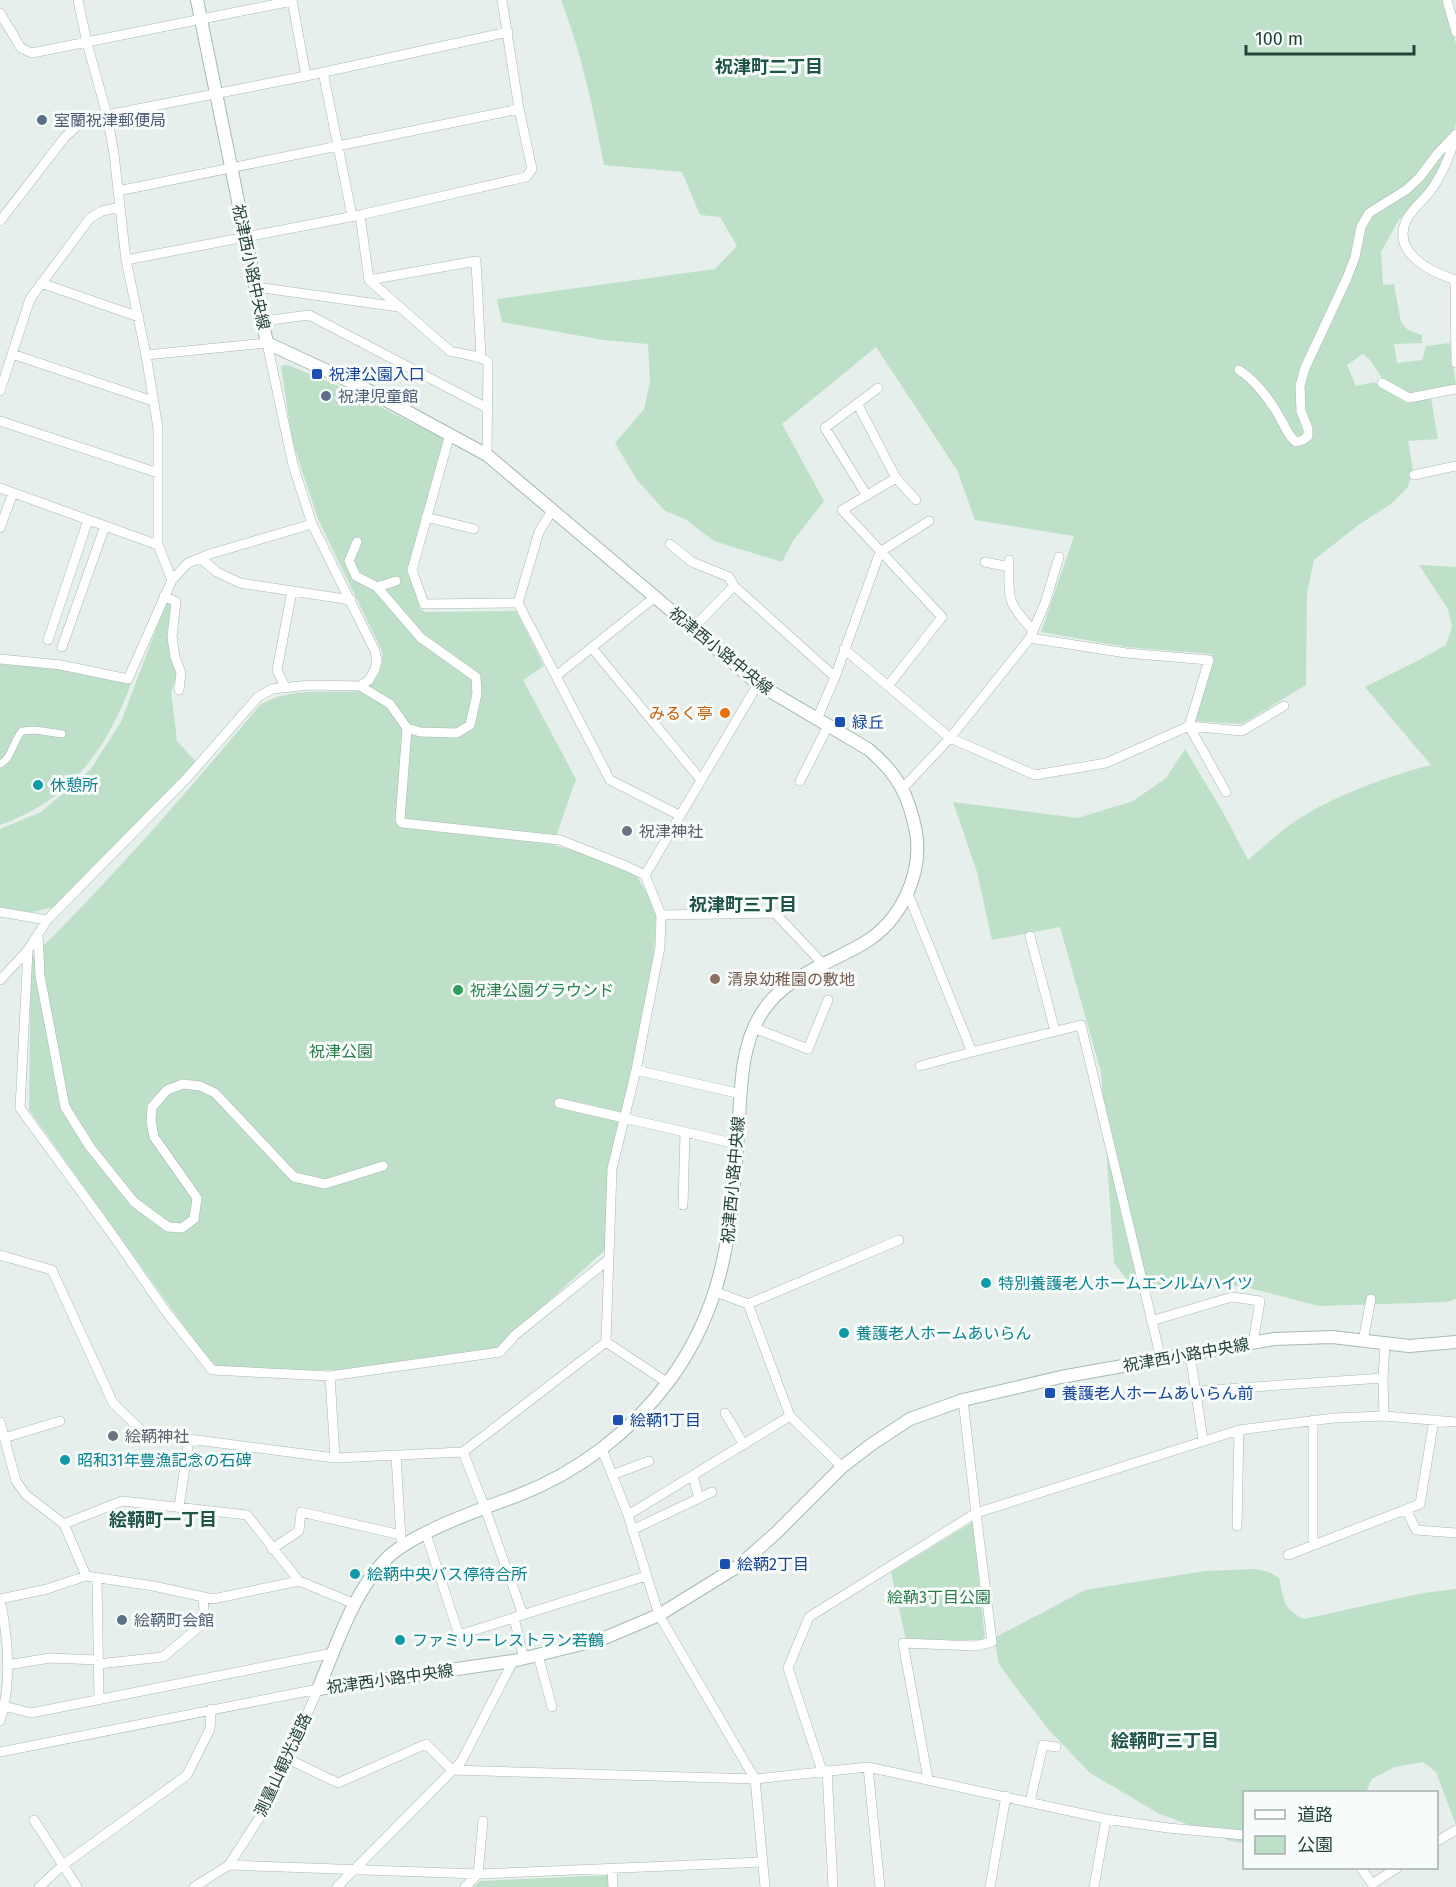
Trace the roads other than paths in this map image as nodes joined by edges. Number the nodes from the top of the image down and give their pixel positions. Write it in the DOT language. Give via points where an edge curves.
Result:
graph roads {
  1 [pos="78,0"];
  2 [pos="197,0"];
  3 [pos="502,0"];
  4 [pos="1447,0"];
  5 [pos="292,1"];
  6 [pos="0,13"];
  7 [pos="201,19"];
  8 [pos="508,32"];
  9 [pos="1456,32"];
  10 [pos="87,43"];
  11 [pos="323,72"];
  12 [pos="306,76"];
  13 [pos="215,93"];
  14 [pos="519,109"];
  15 [pos="107,115"];
  16 [pos="1456,135"];
  17 [pos="338,146"];
  18 [pos="231,169"];
  19 [pos="118,191"];
  20 [pos="120,207"];
  21 [pos="356,215"];
  22 [pos="0,221"];
  23 [pos="245,236"];
  24 [pos="126,260"];
  25 [pos="369,280"];
  26 [pos="1455,280"];
  27 [pos="41,283"];
  28 [pos="256,287"];
  29 [pos="400,307"];
  30 [pos="139,317"];
  31 [pos="262,321"];
  32 [pos="267,343"];
  33 [pos="12,354"];
  34 [pos="146,355"];
  35 [pos="481,357"];
  36 [pos="1456,363"];
  37 [pos="1239,370"];
  38 [pos="1382,383"];
  39 [pos="878,388"];
  40 [pos="1456,389"];
  41 [pos="0,391"];
  42 [pos="153,401"];
  43 [pos="858,405"];
  44 [pos="487,408"];
  45 [pos="0,421"];
  46 [pos="450,434"];
  47 [pos="487,455"];
  48 [pos="1456,466"];
  49 [pos="158,473"];
  50 [pos="1414,475"];
  51 [pos="896,478"];
  52 [pos="0,488"];
  53 [pos="12,493"];
  54 [pos="867,496"];
  55 [pos="916,500"];
  56 [pos="553,509"];
  57 [pos="426,517"];
  58 [pos="88,520"];
  59 [pos="929,521"];
  60 [pos="312,524"];
  61 [pos="105,526"];
  62 [pos="0,528"];
  63 [pos="474,529"];
  64 [pos="357,542"];
  65 [pos="158,544"];
  66 [pos="670,544"];
  67 [pos="880,552"];
  68 [pos="1059,557"];
  69 [pos="200,558"];
  70 [pos="985,562"];
  71 [pos="172,580"];
  72 [pos="396,581"];
  73 [pos="734,586"];
  74 [pos="376,587"];
  75 [pos="292,591"];
  76 [pos="164,596"];
  77 [pos="655,597"];
  78 [pos="351,600"];
  79 [pos="518,603"];
  80 [pos="692,629"];
  81 [pos="1032,634"];
  82 [pos="48,640"];
  83 [pos="62,646"];
  84 [pos="592,648"];
  85 [pos="844,650"];
  86 [pos="0,659"];
  87 [pos="556,676"];
  88 [pos="835,677"];
  89 [pos="759,684"];
  90 [pos="360,686"];
  91 [pos="888,686"];
  92 [pos="285,687"];
  93 [pos="179,690"];
  94 [pos="1284,706"];
  95 [pos="817,719"];
  96 [pos="828,726"];
  97 [pos="1189,726"];
  98 [pos="407,728"];
  99 [pos="62,734"];
  100 [pos="950,738"];
  101 [pos="0,764"];
  102 [pos="701,780"];
  103 [pos="800,781"];
  104 [pos="902,789"];
  105 [pos="1227,792"];
  106 [pos="679,816"];
  107 [pos="645,875"];
  108 [pos="908,894"];
  109 [pos="0,912"];
  110 [pos="660,915"];
  111 [pos="47,920"];
  112 [pos="38,935"];
  113 [pos="1030,936"];
  114 [pos="28,950"];
  115 [pos="822,963"];
  116 [pos="0,980"];
  117 [pos="828,1000"];
  118 [pos="754,1028"];
  119 [pos="1055,1031"];
  120 [pos="972,1052"];
  121 [pos="920,1066"];
  122 [pos="636,1070"];
  123 [pos="741,1094"];
  124 [pos="560,1103"];
  125 [pos="626,1119"];
  126 [pos="685,1132"];
  127 [pos="737,1144"];
  128 [pos="383,1166"];
  129 [pos="683,1205"];
  130 [pos="899,1240"];
  131 [pos="0,1255"];
  132 [pos="608,1260"];
  133 [pos="716,1292"];
  134 [pos="1371,1299"];
  135 [pos="748,1304"];
  136 [pos="1151,1321"];
  137 [pos="1363,1341"];
  138 [pos="606,1342"];
  139 [pos="1456,1342"];
  140 [pos="1253,1343"];
  141 [pos="1385,1343"];
  142 [pos="1190,1354"];
  143 [pos="1161,1359"];
  144 [pos="330,1376"];
  145 [pos="1383,1378"];
  146 [pos="668,1383"];
  147 [pos="1196,1391"];
  148 [pos="963,1400"];
  149 [pos="725,1413"];
  150 [pos="790,1416"];
  151 [pos="1384,1416"];
  152 [pos="1314,1420"];
  153 [pos="1434,1420"];
  154 [pos="60,1421"];
  155 [pos="0,1422"];
  156 [pos="1456,1422"];
  157 [pos="1239,1430"];
  158 [pos="4,1438"];
  159 [pos="189,1439"];
  160 [pos="1203,1440"];
  161 [pos="744,1445"];
  162 [pos="602,1449"];
  163 [pos="463,1452"];
  164 [pos="396,1455"];
  165 [pos="334,1458"];
  166 [pos="649,1461"];
  167 [pos="842,1467"];
  168 [pos="612,1475"];
  169 [pos="693,1476"];
  170 [pos="712,1492"];
  171 [pos="699,1498"];
  172 [pos="179,1507"];
  173 [pos="485,1508"];
  174 [pos="1406,1509"];
  175 [pos="976,1513"];
  176 [pos="628,1515"];
  177 [pos="64,1524"];
  178 [pos="1237,1526"];
  179 [pos="632,1530"];
  180 [pos="1456,1533"];
  181 [pos="426,1534"];
  182 [pos="401,1541"];
  183 [pos="1313,1545"];
  184 [pos="272,1549"];
  185 [pos="1288,1554"];
  186 [pos="86,1576"];
  187 [pos="646,1576"];
  188 [pos="97,1579"];
  189 [pos="298,1581"];
  190 [pos="203,1598"];
  191 [pos="0,1599"];
  192 [pos="355,1604"];
  193 [pos="659,1615"];
  194 [pos="519,1617"];
  195 [pos="333,1653"];
  196 [pos="538,1655"];
  197 [pos="518,1660"];
  198 [pos="98,1662"];
  199 [pos="7,1665"];
  200 [pos="318,1689"];
  201 [pos="99,1700"];
  202 [pos="4,1706"];
  203 [pos="552,1707"];
  204 [pos="211,1709"];
  205 [pos="0,1721"];
  206 [pos="1056,1747"];
  207 [pos="3,1751"];
  208 [pos="288,1759"];
  209 [pos="868,1767"];
  210 [pos="452,1770"];
  211 [pos="824,1770"];
  212 [pos="755,1779"];
  213 [pos="928,1779"];
  214 [pos="1006,1796"];
  215 [pos="1030,1802"];
  216 [pos="1106,1819"];
  217 [pos="34,1820"];
  218 [pos="483,1821"];
  219 [pos="1456,1830"];
  220 [pos="1243,1835"];
  221 [pos="1438,1841"];
  222 [pos="763,1862"];
  223 [pos="63,1865"];
  224 [pos="229,1865"];
  225 [pos="356,1868"];
  226 [pos="612,1869"];
  227 [pos="1362,1869"];
  228 [pos="1395,1869"];
  229 [pos="478,1874"];
  230 [pos="39,1887"];
  231 [pos="77,1887"];
  232 [pos="194,1887"];
  233 [pos="337,1887"];
  234 [pos="465,1887"];
  235 [pos="613,1887"];
  236 [pos="765,1887"];
  237 [pos="833,1887"];
  238 [pos="880,1887"];
  239 [pos="990,1887"];
  240 [pos="1094,1887"];
  1 -- 10 [label="street"];
  2 -- 7 [label="main road, 祝津西小路中央線"];
  3 -- 8 [label="street"];
  4 -- 9 [label="street"];
  5 -- 7 [label="street"];
  5 -- 12 [label="street"];
  6 -- 10 [label="street" via="21,48 32,53"];
  7 -- 10 [label="street"];
  7 -- 13 [label="main road, 祝津西小路中央線"];
  8 -- 11 [label="street"];
  8 -- 14 [label="street"];
  10 -- 15 [label="street"];
  11 -- 12 [label="street"];
  11 -- 17 [label="street"];
  12 -- 13 [label="street"];
  13 -- 15 [label="street"];
  13 -- 18 [label="main road, 祝津西小路中央線"];
  14 -- 17 [label="street"];
  14 -- 21 [label="street" via="532,169 526,177"];
  15 -- 19 [label="street"];
  15 -- 22 [label="street" via="76,126"];
  16 -- 26 [label="street" via="1448,161 1431,191 1408,217 1402,237 1414,260"];
  16 -- 37 [label="street" via="1419,178 1369,213 1361,227 1347,278 1300,386 1308,436 1296,442 1289,437 1280,416 1249,376"];
  17 -- 18 [label="street"];
  17 -- 21 [label="street"];
  18 -- 19 [label="street"];
  18 -- 23 [label="main road, 祝津西小路中央線"];
  19 -- 20 [label="street"];
  20 -- 24 [label="street"];
  20 -- 27 [label="street" via="90,218"];
  21 -- 23 [label="street"];
  21 -- 25 [label="street"];
  23 -- 24 [label="street"];
  23 -- 28 [label="main road, 祝津西小路中央線"];
  24 -- 30 [label="street"];
  25 -- 29 [label="street"];
  25 -- 35 [label="street" via="476,261"];
  26 -- 36 [label="street"];
  27 -- 30 [label="street"];
  27 -- 33 [label="street" via="30,299"];
  28 -- 29 [label="street"];
  28 -- 31 [label="main road, 祝津西小路中央線"];
  29 -- 35 [label="street" via="450,351"];
  30 -- 34 [label="street"];
  31 -- 32 [label="main road, 祝津西小路中央線"];
  31 -- 44 [label="street" via="309,315"];
  32 -- 34 [label="street"];
  32 -- 46 [label="main road, 祝津西小路中央線"];
  32 -- 60 [label="street" via="293,465"];
  33 -- 41 [label="street"];
  33 -- 42 [label="street"];
  34 -- 42 [label="street"];
  35 -- 44 [label="street" via="488,362"];
  38 -- 40 [label="street" via="1409,398"];
  39 -- 43 [label="street"];
  42 -- 49 [label="street" via="158,428"];
  43 -- 51 [label="street"];
  43 -- 54 [label="street" via="825,428"];
  44 -- 47 [label="street"];
  45 -- 49 [label="street"];
  46 -- 47 [label="main road, 祝津西小路中央線"];
  46 -- 57 [label="street"];
  47 -- 56 [label="main road, 祝津西小路中央線"];
  48 -- 50 [label="street"];
  49 -- 65 [label="street"];
  51 -- 54 [label="street"];
  51 -- 55 [label="street"];
  52 -- 53 [label="street"];
  53 -- 58 [label="street"];
  53 -- 62 [label="street"];
  54 -- 67 [label="street" via="842,510"];
  56 -- 77 [label="main road, 祝津西小路中央線"];
  56 -- 79 [label="street" via="538,532"];
  57 -- 63 [label="street"];
  57 -- 79 [label="street" via="412,570 424,604"];
  58 -- 61 [label="street"];
  58 -- 82 [label="street"];
  59 -- 67 [label="street"];
  60 -- 69 [label="street"];
  60 -- 78 [label="street"];
  61 -- 65 [label="street"];
  61 -- 83 [label="street"];
  64 -- 74 [label="street" via="349,561 351,569"];
  65 -- 71 [label="street"];
  66 -- 73 [label="street" via="692,562 729,577"];
  67 -- 85 [label="street"];
  67 -- 91 [label="street" via="942,617"];
  68 -- 81 [label="street"];
  69 -- 71 [label="street" via="188,563"];
  69 -- 75 [label="street" via="240,583"];
  70 -- 81 [label="street" via="1009,563 1010,601"];
  71 -- 76 [label="street"];
  72 -- 74 [label="street"];
  73 -- 80 [label="street"];
  73 -- 88 [label="street"];
  74 -- 98 [label="street" via="421,638 476,678 477,694 470,725 457,733"];
  75 -- 78 [label="street"];
  75 -- 92 [label="street" via="277,670"];
  76 -- 86 [label="street" via="128,680 61,665"];
  76 -- 93 [label="street" via="176,602 172,637 181,674"];
  77 -- 80 [label="main road, 祝津西小路中央線"];
  77 -- 84 [label="street"];
  78 -- 90 [label="street" via="377,660 369,680"];
  79 -- 87 [label="street"];
  80 -- 89 [label="main road, 祝津西小路中央線"];
  81 -- 97 [label="street" via="1126,653 1209,660"];
  81 -- 100 [label="street"];
  84 -- 87 [label="street"];
  84 -- 102 [label="street"];
  85 -- 88 [label="street"];
  85 -- 91 [label="street"];
  87 -- 106 [label="street" via="610,780"];
  88 -- 95 [label="street"];
  89 -- 95 [label="main road, 祝津西小路中央線"];
  89 -- 102 [label="street"];
  90 -- 92 [label="street"];
  90 -- 98 [label="street" via="390,704"];
  91 -- 100 [label="street"];
  92 -- 111 [label="street" via="258,697 186,780"];
  94 -- 97 [label="street" via="1242,730"];
  95 -- 96 [label="main road, 祝津西小路中央線"];
  96 -- 103 [label="street"];
  96 -- 104 [label="main road, 祝津西小路中央線" via="883,761"];
  97 -- 100 [label="street" via="1106,763 1035,775"];
  97 -- 105 [label="street"];
  98 -- 107 [label="street" via="402,824 560,840"];
  99 -- 101 [label="street" via="22,731 9,757"];
  100 -- 104 [label="street"];
  102 -- 106 [label="street"];
  104 -- 108 [label="main road, 祝津西小路中央線" via="911,807 917,840"];
  106 -- 107 [label="street"];
  107 -- 110 [label="street"];
  108 -- 115 [label="main road, 祝津西小路中央線" via="874,936"];
  108 -- 120 [label="street"];
  109 -- 111 [label="street"];
  110 -- 115 [label="street" via="775,913"];
  110 -- 122 [label="street" via="660,947"];
  111 -- 112 [label="street"];
  112 -- 114 [label="street"];
  112 -- 128 [label="street" via="40,976 65,1107 90,1147 134,1202 168,1227 182,1228 194,1219 197,1198 154,1137 152,1107 167,1090 183,1083 215,1093 294,1177 325,1184"];
  113 -- 119 [label="street"];
  114 -- 116 [label="street"];
  114 -- 144 [label="street" via="20,1108 212,1371"];
  115 -- 118 [label="main road, 祝津西小路中央線" via="773,999"];
  117 -- 118 [label="street" via="808,1049"];
  118 -- 123 [label="main road, 祝津西小路中央線" via="743,1068"];
  119 -- 120 [label="street"];
  119 -- 136 [label="street" via="1081,1025"];
  120 -- 121 [label="street"];
  122 -- 123 [label="street"];
  122 -- 125 [label="street"];
  123 -- 127 [label="main road, 祝津西小路中央線"];
  124 -- 125 [label="street"];
  125 -- 126 [label="street"];
  125 -- 132 [label="street" via="612,1169"];
  126 -- 127 [label="street"];
  126 -- 129 [label="street"];
  127 -- 133 [label="main road, 祝津西小路中央線" via="730,1229"];
  130 -- 135 [label="street"];
  131 -- 159 [label="street" via="52,1270 113,1403 143,1432"];
  132 -- 138 [label="street"];
  132 -- 144 [label="street" via="515,1335 501,1352"];
  133 -- 135 [label="street"];
  133 -- 146 [label="main road, 祝津西小路中央線" via="691,1346"];
  134 -- 137 [label="street"];
  135 -- 150 [label="street"];
  136 -- 140 [label="street" via="1232,1297 1260,1301"];
  136 -- 143 [label="street"];
  137 -- 140 [label="main road, 祝津西小路中央線" via="1306,1337"];
  137 -- 141 [label="main road, 祝津西小路中央線"];
  138 -- 146 [label="street"];
  138 -- 163 [label="street"];
  139 -- 141 [label="main road, 祝津西小路中央線" via="1409,1346"];
  140 -- 142 [label="main road, 祝津西小路中央線"];
  141 -- 145 [label="street"];
  142 -- 143 [label="main road, 祝津西小路中央線"];
  142 -- 147 [label="street"];
  143 -- 148 [label="main road, 祝津西小路中央線"];
  144 -- 165 [label="street"];
  145 -- 147 [label="street"];
  145 -- 151 [label="street"];
  146 -- 162 [label="main road, 祝津西小路中央線" via="633,1423"];
  147 -- 160 [label="street"];
  148 -- 167 [label="main road, 祝津西小路中央線" via="910,1419"];
  148 -- 175 [label="street"];
  149 -- 161 [label="street"];
  150 -- 161 [label="street"];
  150 -- 167 [label="street"];
  151 -- 152 [label="street"];
  151 -- 153 [label="street"];
  152 -- 157 [label="street"];
  152 -- 183 [label="street"];
  153 -- 156 [label="street"];
  153 -- 174 [label="street" via="1420,1504"];
  154 -- 158 [label="street"];
  155 -- 158 [label="street"];
  157 -- 160 [label="street"];
  157 -- 178 [label="street"];
  158 -- 177 [label="street" via="16,1481 26,1495"];
  159 -- 165 [label="street"];
  159 -- 172 [label="street"];
  160 -- 175 [label="street"];
  161 -- 169 [label="street"];
  162 -- 168 [label="street"];
  162 -- 173 [label="main road, 祝津西小路中央線" via="559,1477"];
  163 -- 164 [label="street"];
  163 -- 173 [label="street"];
  164 -- 165 [label="street"];
  164 -- 182 [label="street"];
  166 -- 168 [label="street"];
  167 -- 193 [label="main road, 祝津西小路中央線" via="740,1565"];
  168 -- 176 [label="street"];
  169 -- 171 [label="street"];
  169 -- 176 [label="street"];
  170 -- 171 [label="street"];
  171 -- 179 [label="street"];
  172 -- 177 [label="street" via="123,1501"];
  172 -- 184 [label="street" via="247,1515"];
  173 -- 181 [label="main road, 祝津西小路中央線"];
  173 -- 194 [label="street"];
  174 -- 180 [label="street" via="1416,1530"];
  174 -- 183 [label="street"];
  175 -- 211 [label="street" via="809,1617 788,1668"];
  175 -- 213 [label="street" via="992,1642 975,1646 903,1643"];
  176 -- 179 [label="street"];
  177 -- 186 [label="street"];
  179 -- 187 [label="street"];
  181 -- 182 [label="main road, 祝津西小路中央線"];
  181 -- 194 [label="street" via="459,1635"];
  182 -- 184 [label="street" via="301,1512 299,1531"];
  182 -- 192 [label="main road, 祝津西小路中央線" via="369,1579"];
  183 -- 185 [label="street"];
  184 -- 189 [label="street"];
  186 -- 188 [label="street"];
  186 -- 191 [label="street"];
  187 -- 193 [label="street"];
  187 -- 194 [label="street"];
  188 -- 190 [label="street"];
  188 -- 198 [label="street"];
  189 -- 190 [label="street"];
  189 -- 192 [label="street"];
  190 -- 198 [label="street" via="205,1622 162,1657"];
  191 -- 199 [label="street"];
  192 -- 195 [label="main road, 祝津西小路中央線"];
  193 -- 196 [label="main road, 祝津西小路中央線" via="602,1639"];
  193 -- 212 [label="street"];
  194 -- 197 [label="street"];
  195 -- 200 [label="main road, 祝津西小路中央線"];
  195 -- 201 [label="street"];
  196 -- 197 [label="main road, 祝津西小路中央線"];
  196 -- 203 [label="street"];
  197 -- 200 [label="main road, 祝津西小路中央線"];
  197 -- 210 [label="street" via="461,1762"];
  198 -- 199 [label="street" via="51,1658"];
  198 -- 201 [label="street"];
  199 -- 202 [label="street"];
  200 -- 204 [label="street"];
  200 -- 208 [label="street, 測量山観光道路"];
  201 -- 202 [label="street" via="31,1713"];
  202 -- 205 [label="street"];
  204 -- 207 [label="street"];
  204 -- 223 [label="street" via="210,1729 187,1774"];
  206 -- 215 [label="street" via="1043,1745"];
  208 -- 210 [label="street" via="338,1783 426,1744"];
  208 -- 224 [label="street, 測量山観光道路" via="267,1806"];
  209 -- 211 [label="street"];
  209 -- 213 [label="street"];
  209 -- 238 [label="street"];
  210 -- 212 [label="street"];
  210 -- 225 [label="street"];
  211 -- 212 [label="street"];
  211 -- 237 [label="street"];
  212 -- 222 [label="street"];
  213 -- 214 [label="street"];
  214 -- 215 [label="street"];
  214 -- 239 [label="street"];
  215 -- 216 [label="street"];
  216 -- 220 [label="street"];
  216 -- 240 [label="street"];
  217 -- 223 [label="street"];
  218 -- 229 [label="street"];
  219 -- 221 [label="street"];
  222 -- 226 [label="street"];
  222 -- 236 [label="street"];
  223 -- 230 [label="street"];
  223 -- 231 [label="street"];
  224 -- 225 [label="street"];
  224 -- 232 [label="street, 測量山観光道路"];
  225 -- 229 [label="street"];
  225 -- 233 [label="street"];
  226 -- 229 [label="street"];
  226 -- 235 [label="street"];
  227 -- 228 [label="street" via="1372,1884"];
  229 -- 234 [label="street"];
}
